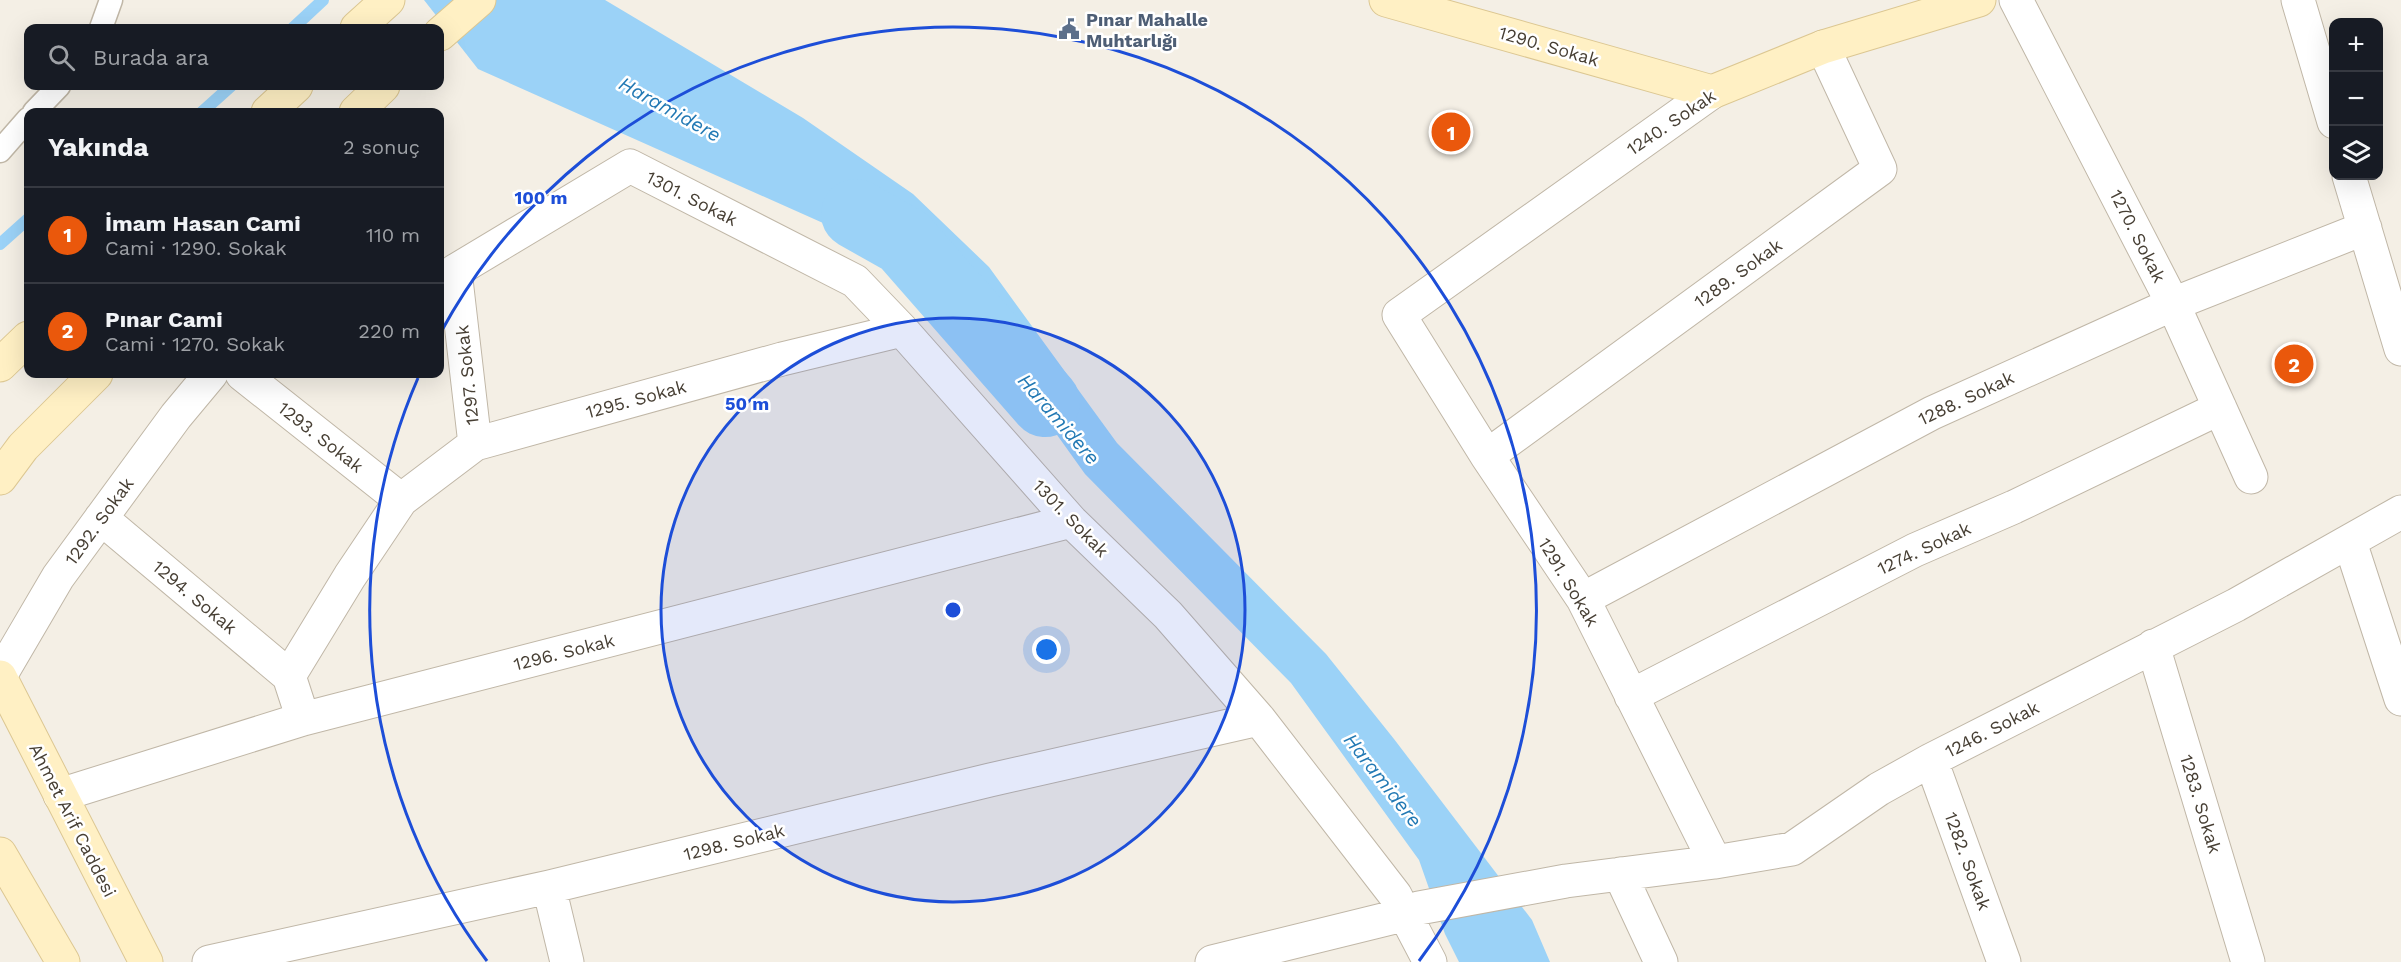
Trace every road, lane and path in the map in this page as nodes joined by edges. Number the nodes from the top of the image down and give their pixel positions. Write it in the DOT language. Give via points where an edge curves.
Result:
graph roads {
  1 [pos="111,0"];
  2 [pos="388,0"];
  3 [pos="479,0"];
  4 [pos="1386,0"];
  5 [pos="1979,0"];
  6 [pos="2016,0"];
  7 [pos="2298,0"];
  8 [pos="102,24"];
  9 [pos="361,24"];
  10 [pos="444,31"];
  11 [pos="1823,47"];
  12 [pos="55,90"];
  13 [pos="292,90"];
  14 [pos="379,90"];
  15 [pos="1712,92"];
  16 [pos="2329,105"];
  17 [pos="38,108"];
  18 [pos="272,108"];
  19 [pos="360,108"];
  20 [pos="24,124"];
  21 [pos="0,151"];
  22 [pos="630,166"];
  23 [pos="2350,180"];
  24 [pos="2365,228"];
  25 [pos="447,263"];
  26 [pos="2173,304"];
  27 [pos="1399,315"];
  28 [pos="902,330"];
  29 [pos="24,342"];
  30 [pos="2401,349"];
  31 [pos="0,365"];
  32 [pos="92,378"];
  33 [pos="208,378"];
  34 [pos="247,378"];
  35 [pos="2220,408"];
  36 [pos="475,444"];
  37 [pos="1487,456"];
  38 [pos="2251,477"];
  39 [pos="0,478"];
  40 [pos="401,500"];
  41 [pos="2401,512"];
  42 [pos="101,518"];
  43 [pos="1071,521"];
  44 [pos="2350,542"];
  45 [pos="1583,599"];
  46 [pos="2153,646"];
  47 [pos="289,676"];
  48 [pos="0,677"];
  49 [pos="1631,696"];
  50 [pos="2401,699"];
  51 [pos="303,719"];
  52 [pos="1259,719"];
  53 [pos="1931,760"];
  54 [pos="60,795"];
  55 [pos="0,854"];
  56 [pos="1716,862"];
  57 [pos="1620,874"];
  58 [pos="549,887"];
  59 [pos="1413,911"];
  60 [pos="63,962"];
  61 [pos="146,962"];
  62 [pos="209,962"];
  63 [pos="567,962"];
  64 [pos="1212,962"];
  65 [pos="1430,962"];
  66 [pos="1661,962"];
  67 [pos="2004,962"];
  68 [pos="2248,962"];
  1 -- 8 [label="lane"];
  2 -- 9 [label="main road"];
  3 -- 10 [label="main road"];
  4 -- 15 [label="main road, 1290. Sokak"];
  5 -- 11 [label="main road, 1240. Sokak"];
  6 -- 26 [label="street, 1270. Sokak"];
  7 -- 16 [label="street"];
  11 -- 15 [label="main road, 1240. Sokak"];
  11 -- 37 [label="street, 1289. Sokak" via="1880,169"];
  12 -- 17 [label="lane"];
  13 -- 18 [label="main road"];
  14 -- 19 [label="main road"];
  15 -- 27 [label="street, 1240. Sokak"];
  20 -- 21 [label="lane"];
  22 -- 25 [label="street, 1297. Sokak"];
  22 -- 28 [label="street, 1301. Sokak" via="855,281"];
  23 -- 24 [label="street"];
  24 -- 26 [label="street, 1288. Sokak"];
  24 -- 30 [label="street"];
  25 -- 36 [label="street, 1297. Sokak"];
  26 -- 35 [label="street, 1270. Sokak"];
  26 -- 45 [label="street, 1288. Sokak" via="1932,413"];
  27 -- 37 [label="street, 1291. Sokak"];
  28 -- 36 [label="street, 1295. Sokak"];
  28 -- 43 [label="street, 1301. Sokak"];
  29 -- 31 [label="main road"];
  32 -- 39 [label="main road" via="23,447"];
  33 -- 42 [label="street, 1292. Sokak"];
  34 -- 40 [label="street, 1293. Sokak"];
  35 -- 38 [label="street, 1270. Sokak"];
  35 -- 49 [label="street, 1274. Sokak" via="1915,550"];
  36 -- 40 [label="street, 1297. Sokak"];
  37 -- 45 [label="street, 1291. Sokak"];
  40 -- 47 [label="street, 1297. Sokak"];
  41 -- 44 [label="street, 1246. Sokak"];
  42 -- 47 [label="street, 1294. Sokak"];
  42 -- 48 [label="street, 1292. Sokak" via="58,577"];
  43 -- 51 [label="street, 1296. Sokak"];
  43 -- 52 [label="street, 1301. Sokak" via="1168,615"];
  44 -- 46 [label="street, 1246. Sokak"];
  44 -- 50 [label="street"];
  45 -- 49 [label="street, 1291. Sokak"];
  46 -- 53 [label="street, 1246. Sokak"];
  46 -- 68 [label="street, 1283. Sokak"];
  47 -- 51 [label="street"];
  48 -- 54 [label="main road, Ahmet Arif Caddesi"];
  49 -- 56 [label="street, 1291. Sokak"];
  51 -- 54 [label="street, 1296. Sokak"];
  52 -- 58 [label="street, 1298. Sokak"];
  52 -- 59 [label="street, 1301. Sokak" via="1395,895"];
  53 -- 56 [label="street, 1246. Sokak" via="1879,789 1792,849"];
  53 -- 67 [label="street, 1282. Sokak"];
  54 -- 61 [label="main road, Ahmet Arif Caddesi"];
  55 -- 60 [label="main road"];
  56 -- 57 [label="street, 1246. Sokak"];
  57 -- 59 [label="street, 1246. Sokak"];
  57 -- 66 [label="street"];
  58 -- 62 [label="street, 1298. Sokak"];
  58 -- 63 [label="street"];
  59 -- 64 [label="street, 1246. Sokak"];
  59 -- 65 [label="street, 1301. Sokak"];
}
